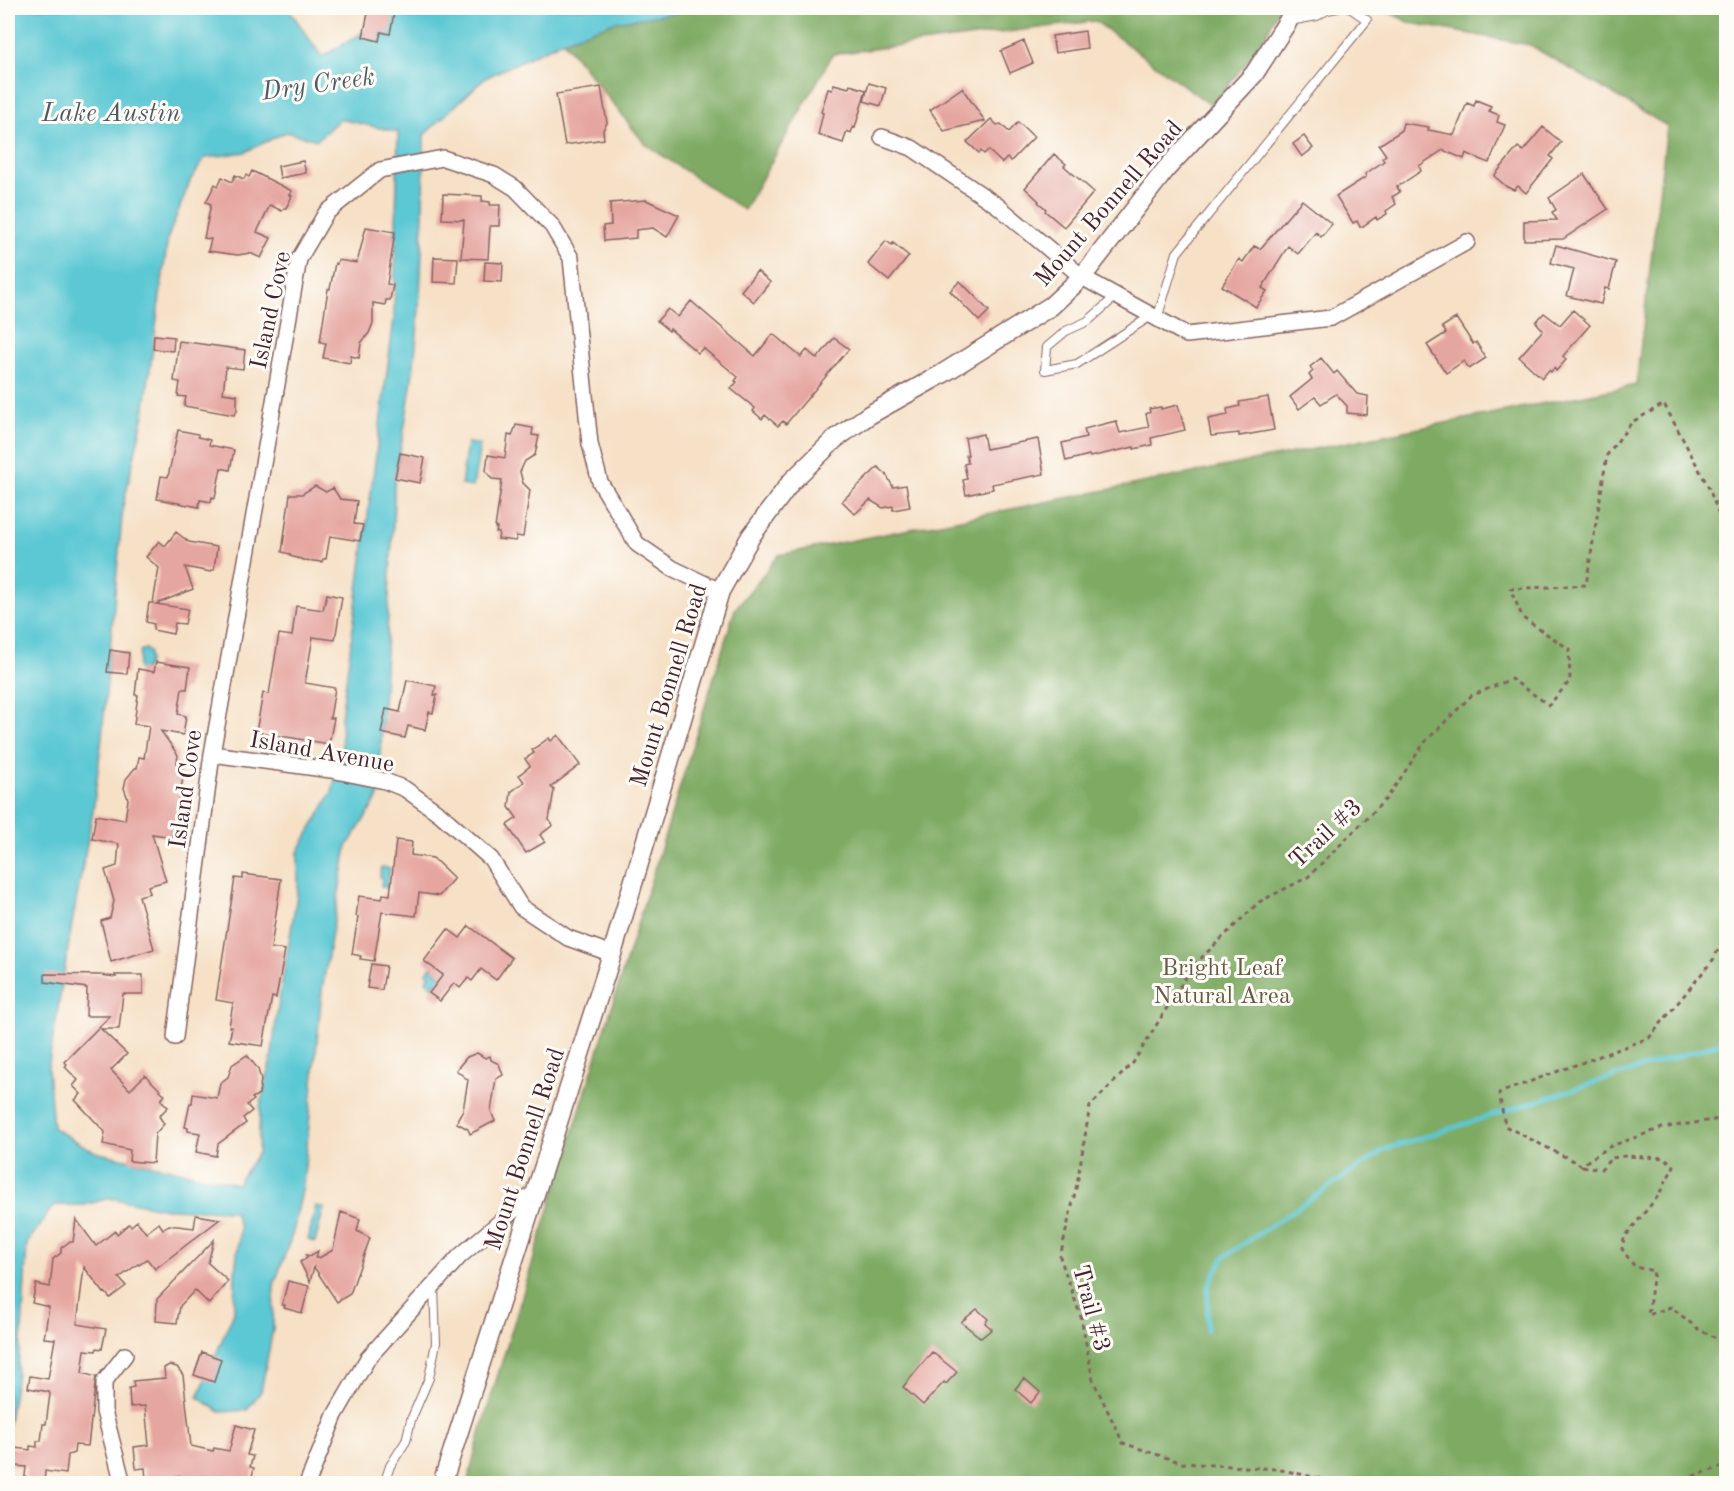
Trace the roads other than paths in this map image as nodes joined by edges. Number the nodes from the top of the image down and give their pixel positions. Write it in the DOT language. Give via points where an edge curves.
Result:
graph roads {
  1 [pos="1338,8"];
  2 [pos="1350,8"];
  3 [pos="1291,14"];
  4 [pos="882,137"];
  5 [pos="1467,242"];
  6 [pos="1082,277"];
  7 [pos="1115,297"];
  8 [pos="1154,317"];
  9 [pos="720,591"];
  10 [pos="212,754"];
  11 [pos="612,954"];
  12 [pos="175,1037"];
  13 [pos="534,1194"];
  14 [pos="434,1283"];
  15 [pos="125,1355"];
  16 [pos="386,1478"];
  17 [pos="123,1484"];
  18 [pos="307,1484"];
  19 [pos="442,1484"];
  1 -- 3 [label="lane" via="1317,16"];
  2 -- 8 [label="lane" via="1367,20 1176,253"];
  3 -- 6 [label="street, Mount Bonnell Road" via="1254,74 1166,169"];
  4 -- 6 [label="street" via="912,148 998,206"];
  5 -- 8 [label="street" via="1331,318 1187,335"];
  6 -- 7 [label="street"];
  6 -- 9 [label="street, Mount Bonnell Road" via="1051,306 835,439 791,482 751,536"];
  7 -- 8 [label="street"];
  7 -- 8 [label="lane" via="1088,321 1066,331 1047,347 1045,370 1077,364"];
  9 -- 10 [label="street, Island Cove" via="672,568 637,544 600,483 590,444 570,258 552,226 515,188 472,166 443,158 380,170 326,213 299,259"];
  9 -- 11 [label="street, Mount Bonnell Road"];
  10 -- 11 [label="street, Island Avenue" via="332,770 405,789 491,859 521,907 568,939"];
  10 -- 12 [label="street, Island Cove"];
  11 -- 13 [label="street, Mount Bonnell Road"];
  13 -- 14 [label="street"];
  13 -- 19 [label="street, Mount Bonnell Road"];
  14 -- 16 [label="lane" via="436,1343 429,1378 405,1442"];
  14 -- 18 [label="street" via="368,1358 335,1415"];
  15 -- 17 [label="street" via="104,1382 104,1411"];
}
